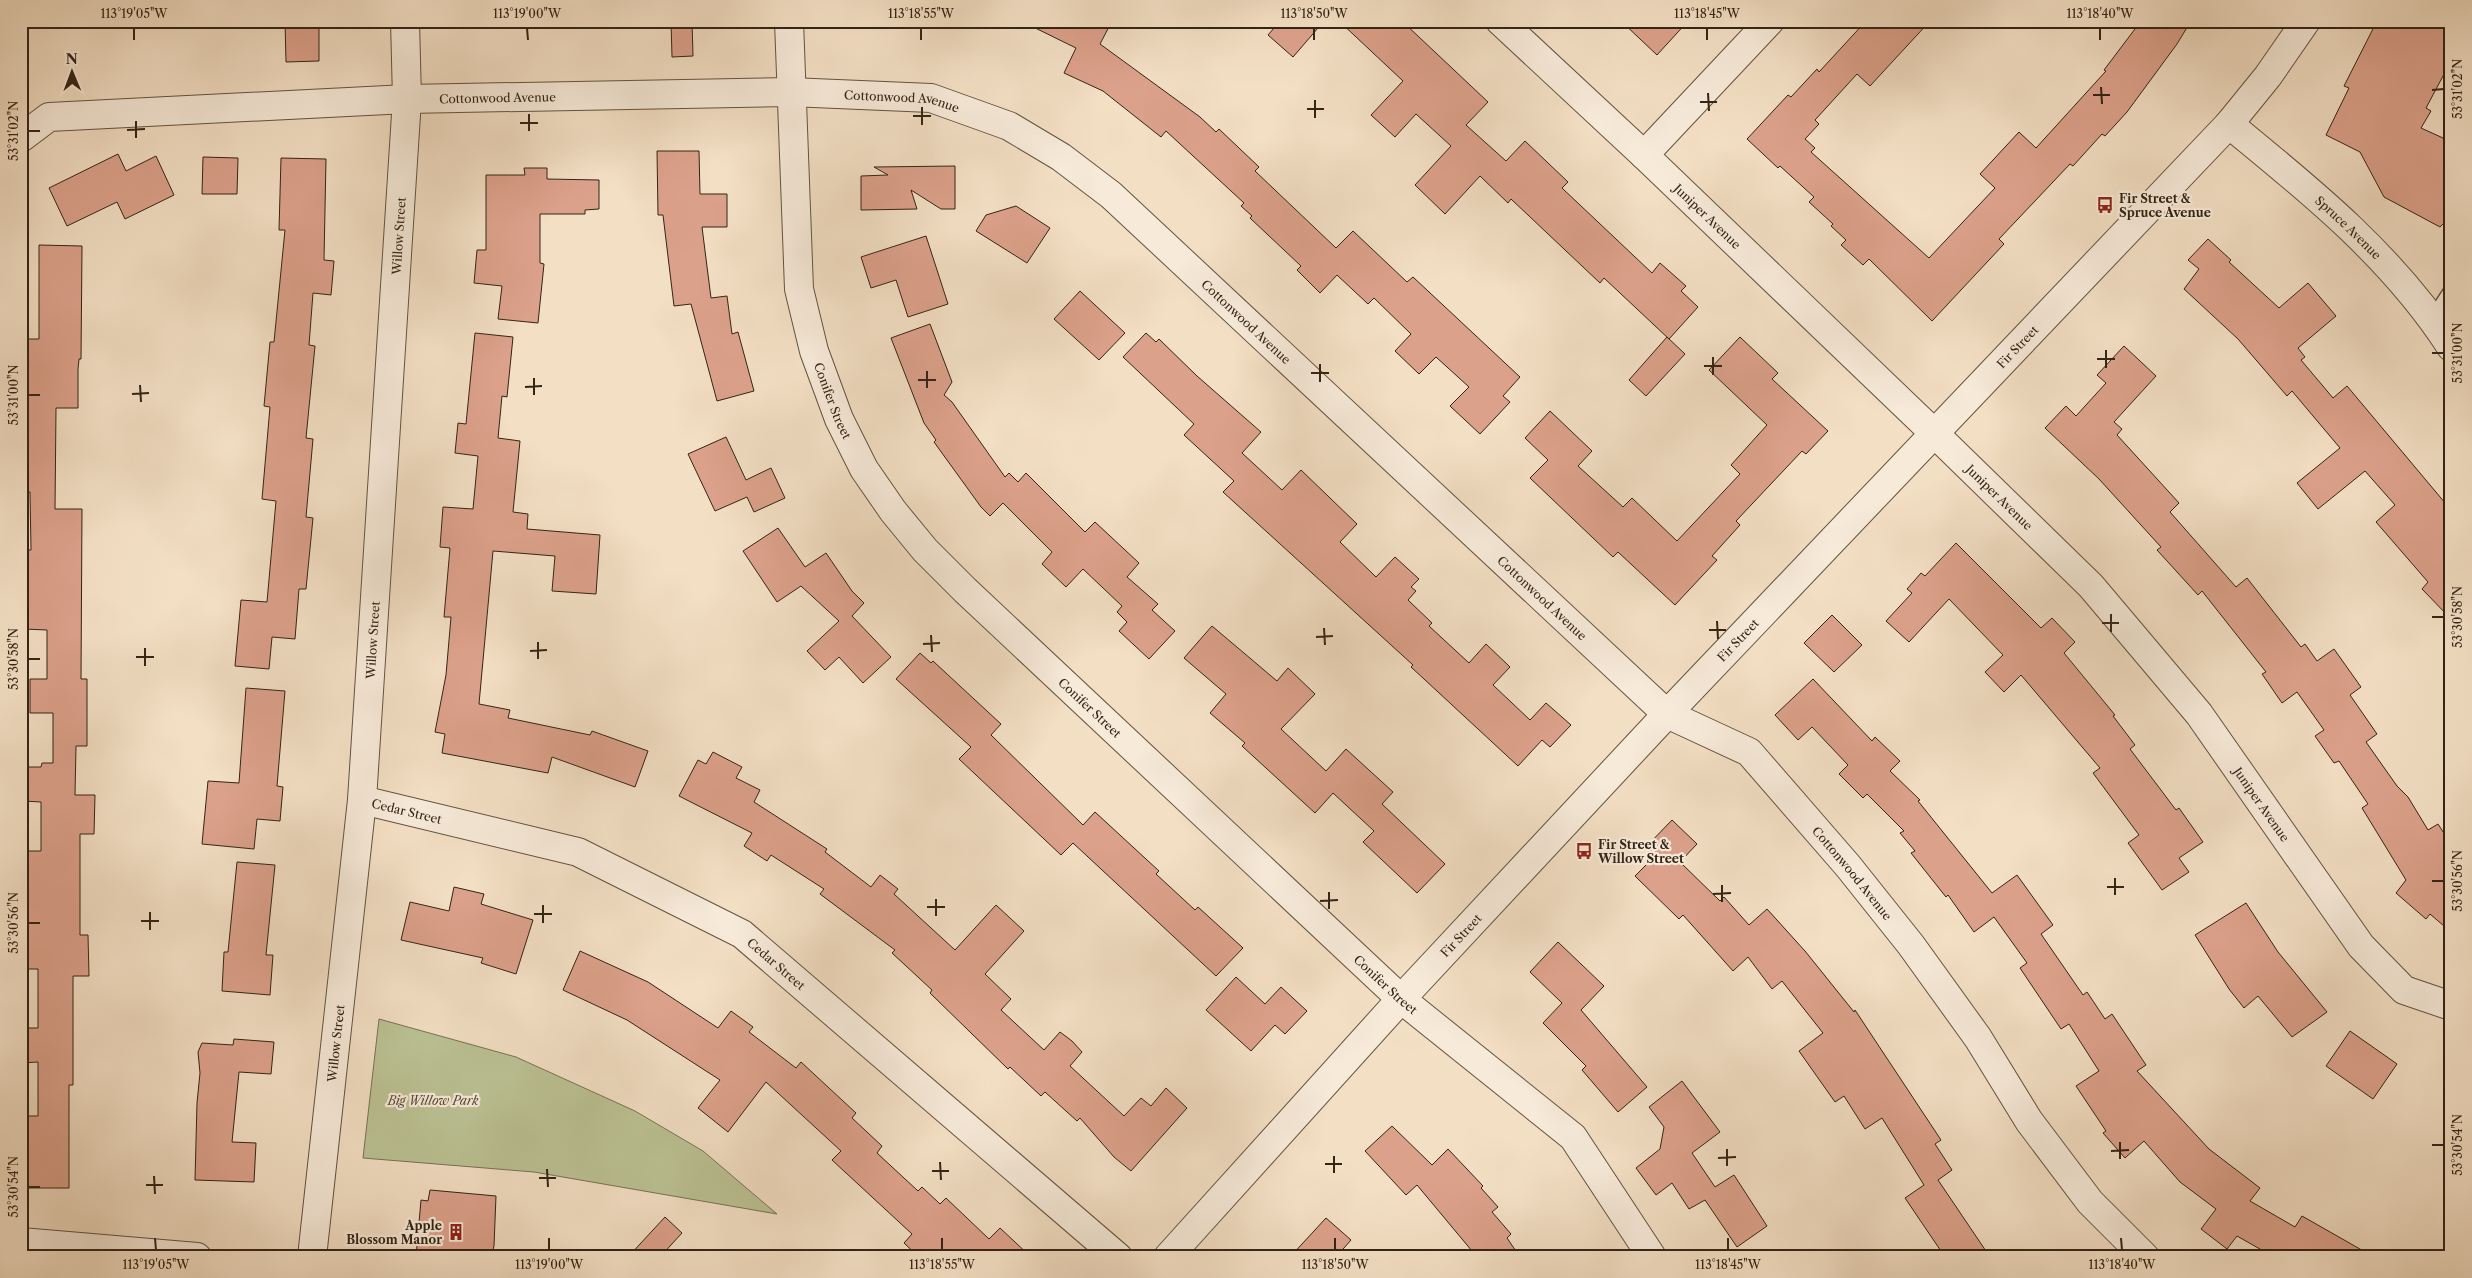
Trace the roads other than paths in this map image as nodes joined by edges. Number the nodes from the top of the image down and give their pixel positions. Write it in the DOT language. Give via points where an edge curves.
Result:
graph roads {
  1 [pos="405,21"];
  2 [pos="789,21"];
  3 [pos="1500,21"];
  4 [pos="1770,21"];
  5 [pos="2306,21"];
  6 [pos="790,92"];
  7 [pos="407,99"];
  8 [pos="2229,124"];
  9 [pos="21,138"];
  10 [pos="1644,155"];
  11 [pos="2451,293"];
  12 [pos="2434,320"];
  13 [pos="2450,345"];
  14 [pos="1934,433"];
  15 [pos="1667,714"];
  16 [pos="362,800"];
  17 [pos="1401,999"];
  18 [pos="2451,1006"];
  19 [pos="21,1242"];
  20 [pos="197,1257"];
  21 [pos="312,1257"];
  22 [pos="1118,1257"];
  23 [pos="1168,1257"];
  24 [pos="1652,1257"];
  25 [pos="2145,1257"];
  1 -- 7 [label="street, Willow Street"];
  2 -- 6 [label="street, Conifer Street"];
  3 -- 10 [label="street, Juniper Avenue"];
  4 -- 10 [label="street"];
  5 -- 8 [label="street, Fir Street"];
  6 -- 7 [label="street, Cottonwood Avenue"];
  6 -- 15 [label="street, Cottonwood Avenue" via="931,98 1009,126 1061,157 1111,195"];
  6 -- 17 [label="street, Conifer Street" via="800,289 814,351 839,419 878,490 925,550 965,590"];
  7 -- 9 [label="street, Cottonwood Avenue" via="49,117"];
  7 -- 16 [label="street, Willow Street"];
  8 -- 12 [label="street, Spruce Avenue" via="2322,200"];
  8 -- 14 [label="street, Fir Street"];
  10 -- 14 [label="street, Juniper Avenue"];
  11 -- 12 [label="lane"];
  12 -- 13 [label="street, Spruce Avenue"];
  14 -- 15 [label="street, Fir Street"];
  14 -- 18 [label="street, Juniper Avenue" via="2090,586 2199,714 2361,946 2404,990"];
  15 -- 17 [label="street, Fir Street"];
  15 -- 25 [label="street, Cottonwood Avenue" via="1750,752 1911,945 1978,1038 2029,1121 2090,1202"];
  16 -- 21 [label="street, Willow Street"];
  16 -- 22 [label="street, Cedar Street" via="578,852 742,934"];
  17 -- 23 [label="street, Fir Street"];
  17 -- 24 [label="street, Conifer Street" via="1573,1137"];
  19 -- 20 [label="street"];
}
